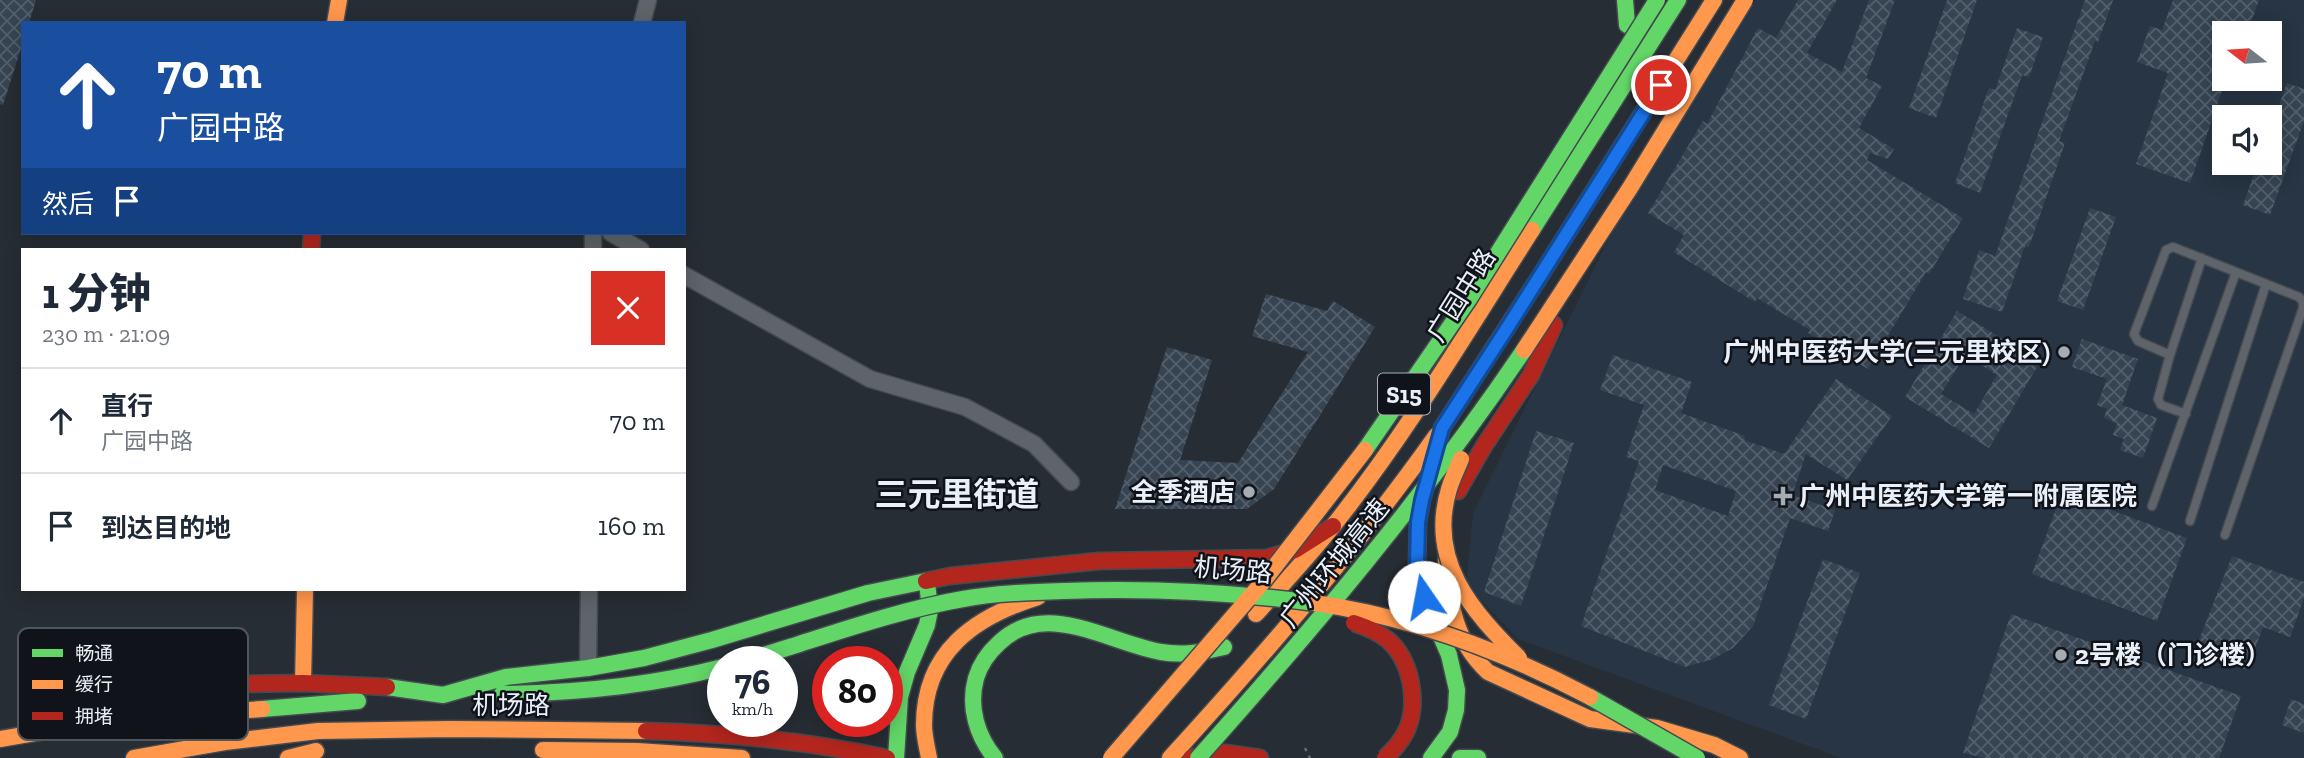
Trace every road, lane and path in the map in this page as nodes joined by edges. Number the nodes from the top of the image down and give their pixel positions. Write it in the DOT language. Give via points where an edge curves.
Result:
graph roads {
  1 [pos="339,0"];
  2 [pos="648,0"];
  3 [pos="1625,0"];
  4 [pos="1643,0"];
  5 [pos="1657,0"];
  6 [pos="1678,0"];
  7 [pos="1714,0"];
  8 [pos="1745,0"];
  9 [pos="1758,0"];
  10 [pos="335,21"];
  11 [pos="643,21"];
  12 [pos="1628,25"];
  13 [pos="1648,104"];
  14 [pos="1611,107"];
  15 [pos="1547,154"];
  16 [pos="1655,169"];
  17 [pos="1533,228"];
  18 [pos="615,235"];
  19 [pos="637,248"];
  20 [pos="2202,258"];
  21 [pos="1595,263"];
  22 [pos="2236,272"];
  23 [pos="1541,275"];
  24 [pos="686,276"];
  25 [pos="2266,284"];
  26 [pos="1459,292"];
  27 [pos="1554,325"];
  28 [pos="1458,346"];
  29 [pos="2170,355"];
  30 [pos="2186,414"];
  31 [pos="1442,428"];
  32 [pos="1071,482"];
  33 [pos="2152,506"];
  34 [pos="2190,521"];
  35 [pos="1333,526"];
  36 [pos="2225,535"];
  37 [pos="1267,558"];
  38 [pos="927,581"];
  39 [pos="304,591"];
  40 [pos="589,591"];
  41 [pos="1066,591"];
  42 [pos="1292,600"];
  43 [pos="793,646"];
  44 [pos="1228,646"];
  45 [pos="588,668"];
  46 [pos="1530,668"];
  47 [pos="707,671"];
  48 [pos="303,682"];
  49 [pos="248,684"];
  50 [pos="443,695"];
  51 [pos="248,710"];
  52 [pos="18,736"];
  53 [pos="0,739"];
  54 [pos="248,739"];
  55 [pos="240,740"];
  56 [pos="1305,748"];
  57 [pos="528,750"];
  58 [pos="162,752"];
  59 [pos="134,758"];
  60 [pos="288,758"];
  61 [pos="742,758"];
  62 [pos="887,758"];
  63 [pos="895,758"];
  64 [pos="929,758"];
  65 [pos="995,758"];
  66 [pos="1111,758"];
  67 [pos="1126,758"];
  68 [pos="1170,758"];
  69 [pos="1191,758"];
  70 [pos="1198,758"];
  71 [pos="1260,758"];
  72 [pos="1310,758"];
  73 [pos="1385,758"];
  74 [pos="1431,758"];
  75 [pos="1461,758"];
  76 [pos="1478,758"];
  77 [pos="1697,758"];
  78 [pos="1740,758"];
  1 -- 10 [label="main road"];
  2 -- 11 [label="street"];
  3 -- 12 [label="main road"];
  4 -- 12 [label="main road"];
  5 -- 66 [label="main road, 广州环城高速 / S15, bridge" via="1496,257 1385,422 1271,572"];
  6 -- 14 [label="main road, 广园中路"];
  7 -- 13 [label="main road"];
  8 -- 70 [label="main road, 广州环城高速, bridge" via="1610,219 1467,431 1328,610"];
  9 -- 16 [label="main road"];
  12 -- 14 [label="main road" via="1623,67"];
  12 -- 15 [label="main road"];
  13 -- 16 [label="main road"];
  13 -- 23 [label="main road"];
  14 -- 17 [label="main road, 广园中路"];
  15 -- 17 [label="main road"];
  15 -- 26 [label="main road"];
  16 -- 21 [label="main road"];
  17 -- 28 [label="main road, 广园中路"];
  18 -- 19 [label="street"];
  20 -- 22 [label="lane"];
  20 -- 29 [label="lane"];
  20 -- 29 [label="lane" via="2176,248 2166,250 2134,334 2138,341"];
  21 -- 23 [label="main road"];
  21 -- 27 [label="main road"];
  22 -- 25 [label="lane"];
  22 -- 30 [label="lane"];
  23 -- 31 [label="main road"];
  24 -- 32 [label="street" via="870,379 964,407 1034,444"];
  25 -- 34 [label="lane"];
  25 -- 36 [label="lane" via="2299,297 2303,308"];
  26 -- 28 [label="main road"];
  26 -- 37 [label="main road" via="1370,423"];
  27 -- 46 [label="main road, bridge" via="1461,459 1445,498 1444,547 1451,570 1473,611"];
  27 -- 78 [label="main road" via="1532,373 1475,457 1458,491 1446,557 1453,619 1488,673 1590,719 1657,728"];
  28 -- 35 [label="main road, 广园中路"];
  29 -- 30 [label="lane" via="2158,400"];
  30 -- 33 [label="lane"];
  31 -- 68 [label="main road" via="1338,567"];
  31 -- 74 [label="main road" via="1422,500 1417,565 1457,691 1450,732"];
  35 -- 37 [label="main road" via="1296,550"];
  35 -- 44 [label="main road, 广园中路"];
  37 -- 38 [label="main road" via="1061,564"];
  38 -- 45 [label="main road" via="868,593 644,658"];
  38 -- 63 [label="main road" via="930,610 900,697"];
  39 -- 48 [label="main road"];
  40 -- 45 [label="street"];
  41 -- 42 [label="main road, 机场路, bridge" via="1163,589"];
  41 -- 43 [label="main road, 机场路, bridge" via="953,600"];
  41 -- 64 [label="main road, bridge" via="1003,607 957,640 940,661 926,693 924,740"];
  42 -- 46 [label="main road, 机场路, bridge" via="1384,618"];
  42 -- 73 [label="main road, bridge" via="1361,625 1397,649 1414,706 1407,731"];
  44 -- 65 [label="main road" via="1177,654 1048,623 1030,624 1004,638 976,678 975,724"];
  44 -- 67 [label="main road, 广园中路"];
  45 -- 50 [label="main road" via="506,677"];
  46 -- 77 [label="main road, 机场路, bridge" via="1596,699"];
  47 -- 50 [label="main road, 机场路" via="605,690"];
  48 -- 49 [label="main road"];
  48 -- 50 [label="main road"];
  50 -- 51 [label="main road, 机场路"];
  52 -- 53 [label="main road, 机场路"];
  54 -- 62 [label="main road, 机场路" via="316,731 658,730 819,744"];
  55 -- 58 [label="main road, 机场路"];
  56 -- 72 [label="path"];
  57 -- 61 [label="main road"];
  58 -- 59 [label="main road, 机场路"];
  58 -- 60 [label="main road" via="323,751"];
  69 -- 71 [label="main road" via="1216,752"];
  75 -- 76 [label="main road"];
}
